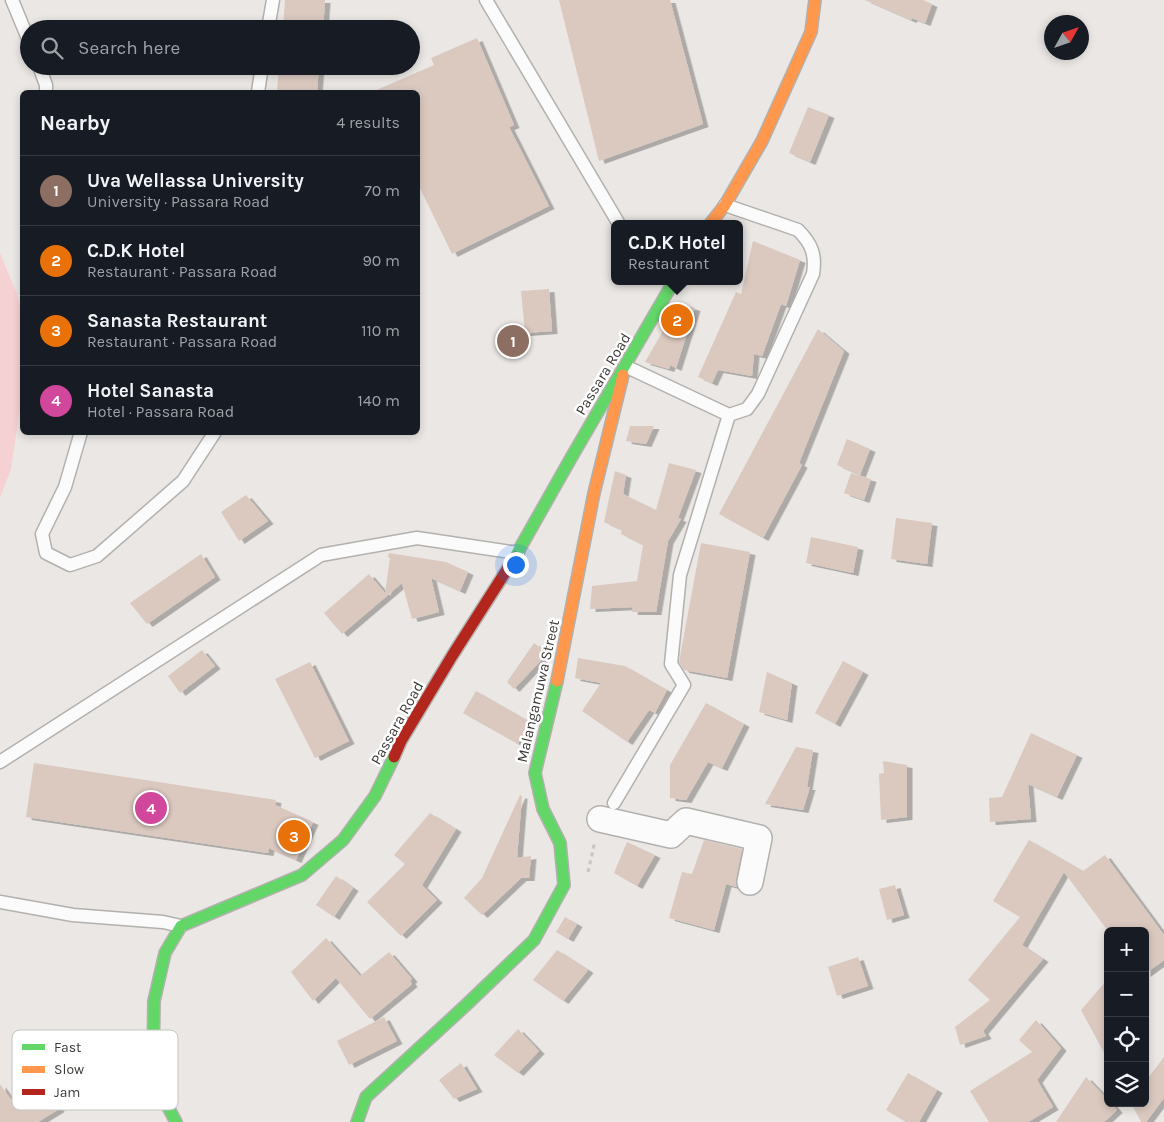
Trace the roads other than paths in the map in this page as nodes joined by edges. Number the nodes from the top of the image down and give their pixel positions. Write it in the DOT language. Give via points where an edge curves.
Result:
graph roads {
  1 [pos="12,0"];
  2 [pos="273,0"];
  3 [pos="486,0"];
  4 [pos="815,0"];
  5 [pos="20,20"];
  6 [pos="270,20"];
  7 [pos="42,75"];
  8 [pos="261,75"];
  9 [pos="46,90"];
  10 [pos="258,90"];
  11 [pos="725,204"];
  12 [pos="617,220"];
  13 [pos="713,220"];
  14 [pos="672,285"];
  15 [pos="657,287"];
  16 [pos="664,300"];
  17 [pos="625,366"];
  18 [pos="730,415"];
  19 [pos="80,435"];
  20 [pos="213,435"];
  21 [pos="518,553"];
  22 [pos="0,762"];
  23 [pos="607,811"];
  24 [pos="750,882"];
  25 [pos="0,902"];
  26 [pos="180,926"];
  27 [pos="154,1030"];
  28 [pos="170,1110"];
  29 [pos="176,1122"];
  30 [pos="357,1122"];
  1 -- 5 [label="lane"];
  2 -- 6 [label="lane"];
  3 -- 12 [label="lane"];
  4 -- 11 [label="main road" via="811,32 762,142"];
  7 -- 9 [label="lane"];
  8 -- 10 [label="lane"];
  11 -- 13 [label="main road"];
  11 -- 18 [label="lane" via="798,230 814,253 813,274 758,394 747,409"];
  14 -- 16 [label="main road, Passara Road"];
  15 -- 16 [label="lane"];
  16 -- 17 [label="main road, Passara Road"];
  17 -- 18 [label="lane"];
  17 -- 21 [label="main road, Passara Road"];
  17 -- 30 [label="main road, Malangamuwa Street" via="594,493 553,701 534,773 543,809 560,843 564,885 534,940 366,1097"];
  18 -- 23 [label="lane" via="680,575 671,664 684,685"];
  19 -- 20 [label="lane" via="65,487 42,534 46,553 70,565 97,556 183,481"];
  21 -- 22 [label="lane" via="418,538 321,555"];
  21 -- 26 [label="main road, Passara Road" via="401,741 375,796 344,840 302,875"];
  23 -- 24 [label="street" via="670,835 686,821 759,838"];
  25 -- 26 [label="lane" via="73,915"];
  26 -- 27 [label="main road" via="166,953 154,1001"];
  28 -- 29 [label="main road"];
}
